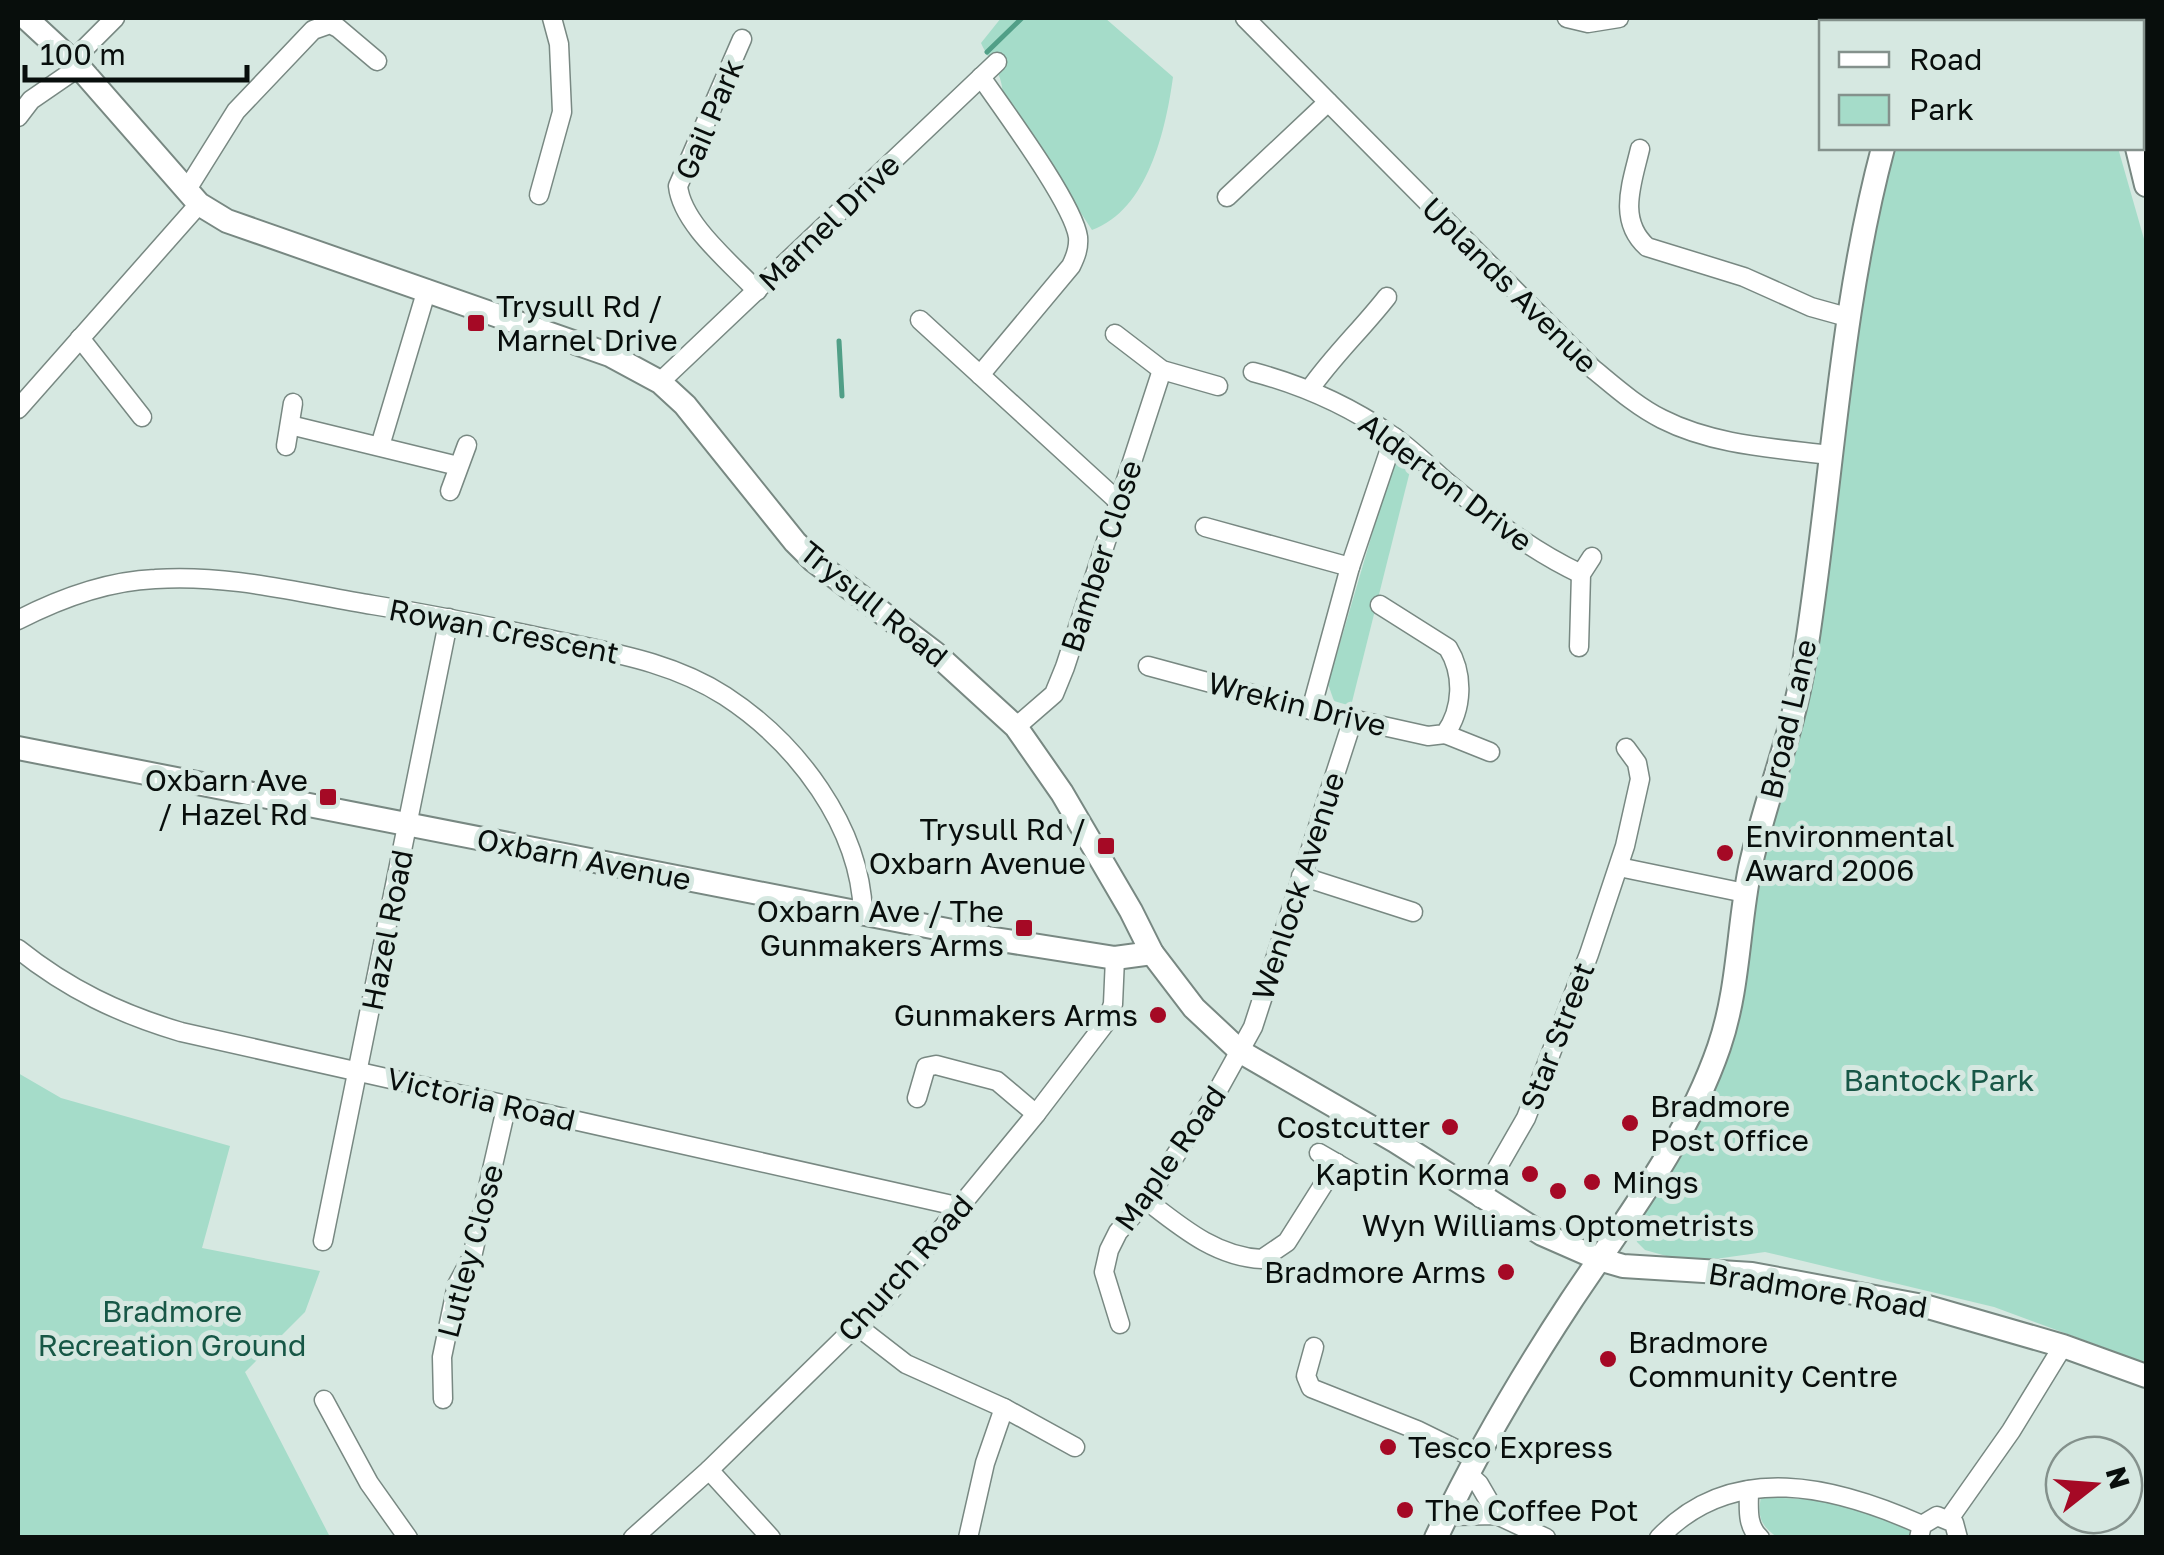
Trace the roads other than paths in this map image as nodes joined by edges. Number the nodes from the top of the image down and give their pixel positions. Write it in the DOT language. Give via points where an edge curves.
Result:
graph roads {
  1 [pos="26,18"];
  2 [pos="115,18"];
  3 [pos="552,18"];
  4 [pos="1245,18"];
  5 [pos="1567,18"];
  6 [pos="1619,18"];
  7 [pos="742,39"];
  8 [pos="377,61"];
  9 [pos="998,62"];
  10 [pos="75,64"];
  11 [pos="981,77"];
  12 [pos="1328,102"];
  13 [pos="18,118"];
  14 [pos="1883,150"];
  15 [pos="2137,150"];
  16 [pos="1643,163"];
  17 [pos="2146,185"];
  18 [pos="539,195"];
  19 [pos="193,197"];
  20 [pos="1227,197"];
  21 [pos="426,289"];
  22 [pos="757,290"];
  23 [pos="1386,297"];
  24 [pos="1847,318"];
  25 [pos="920,320"];
  26 [pos="1369,320"];
  27 [pos="1115,334"];
  28 [pos="1383,334"];
  29 [pos="80,338"];
  30 [pos="1162,370"];
  31 [pos="1253,372"];
  32 [pos="980,375"];
  33 [pos="660,382"];
  34 [pos="1218,386"];
  35 [pos="1310,389"];
  36 [pos="293,403"];
  37 [pos="18,409"];
  38 [pos="142,417"];
  39 [pos="290,425"];
  40 [pos="1394,436"];
  41 [pos="466,445"];
  42 [pos="286,446"];
  43 [pos="380,446"];
  44 [pos="1830,455"];
  45 [pos="458,466"];
  46 [pos="450,490"];
  47 [pos="1119,502"];
  48 [pos="1236,513"];
  49 [pos="1205,527"];
  50 [pos="1232,534"];
  51 [pos="1592,557"];
  52 [pos="1350,567"];
  53 [pos="1581,574"];
  54 [pos="1380,605"];
  55 [pos="449,618"];
  56 [pos="18,620"];
  57 [pos="1579,647"];
  58 [pos="1148,666"];
  59 [pos="1311,710"];
  60 [pos="1354,719"];
  61 [pos="1016,727"];
  62 [pos="1445,734"];
  63 [pos="18,748"];
  64 [pos="1626,748"];
  65 [pos="1490,752"];
  66 [pos="408,827"];
  67 [pos="1618,867"];
  68 [pos="1300,876"];
  69 [pos="1745,894"];
  70 [pos="1412,912"];
  71 [pos="863,913"];
  72 [pos="18,949"];
  73 [pos="1152,953"];
  74 [pos="1115,958"];
  75 [pos="1241,1052"];
  76 [pos="359,1072"];
  77 [pos="917,1098"];
  78 [pos="507,1104"];
  79 [pos="1036,1114"];
  80 [pos="1319,1153"];
  81 [pos="1337,1163"];
  82 [pos="1357,1175"];
  83 [pos="1480,1198"];
  84 [pos="1146,1200"];
  85 [pos="960,1207"];
  86 [pos="324,1241"];
  87 [pos="1599,1259"];
  88 [pos="1120,1324"];
  89 [pos="857,1326"];
  90 [pos="1314,1346"];
  91 [pos="2063,1346"];
  92 [pos="2146,1376"];
  93 [pos="443,1399"];
  94 [pos="324,1400"];
  95 [pos="1004,1408"];
  96 [pos="1075,1447"];
  97 [pos="1472,1467"];
  98 [pos="709,1470"];
  99 [pos="1748,1490"];
  100 [pos="1497,1515"];
  101 [pos="1446,1516"];
  102 [pos="1949,1519"];
  103 [pos="1921,1531"];
  104 [pos="408,1538"];
  105 [pos="632,1538"];
  106 [pos="771,1538"];
  107 [pos="968,1538"];
  108 [pos="1436,1538"];
  109 [pos="1546,1538"];
  110 [pos="1660,1538"];
  111 [pos="1760,1538"];
  112 [pos="1958,1538"];
  1 -- 10 [label="street, Trysull Road"];
  2 -- 10 [label="street"];
  3 -- 18 [label="street" via="562,112"];
  4 -- 12 [label="street, Uplands Avenue"];
  5 -- 6 [label="street" via="1588,24"];
  7 -- 22 [label="street, Gail Park" via="678,186 688,217"];
  8 -- 19 [label="street" via="330,24 313,30 236,110"];
  9 -- 11 [label="street, Marnel Drive"];
  10 -- 13 [label="street"];
  10 -- 19 [label="street, Trysull Road"];
  11 -- 22 [label="street, Marnel Drive"];
  11 -- 32 [label="street" via="1064,204 1078,252"];
  12 -- 20 [label="street"];
  12 -- 44 [label="street, Uplands Avenue" via="1592,368 1635,403 1708,436"];
  14 -- 24 [label="street, Broad Lane"];
  15 -- 17 [label="street"];
  16 -- 24 [label="street" via="1627,211 1646,247"];
  19 -- 21 [label="street, Trysull Road" via="227,221"];
  19 -- 29 [label="street"];
  21 -- 33 [label="street, Trysull Road" via="610,355"];
  21 -- 43 [label="street"];
  22 -- 33 [label="street, Marnel Drive"];
  23 -- 26 [label="street"];
  24 -- 44 [label="street, Broad Lane"];
  25 -- 32 [label="street"];
  26 -- 28 [label="street"];
  26 -- 35 [label="street"];
  27 -- 30 [label="street"];
  29 -- 37 [label="street"];
  29 -- 38 [label="street"];
  30 -- 34 [label="street"];
  30 -- 47 [label="street, Bamber Close"];
  31 -- 35 [label="street, Alderton Drive"];
  32 -- 47 [label="street"];
  33 -- 61 [label="street, Trysull Road" via="814,562 935,653"];
  35 -- 40 [label="street, Alderton Drive"];
  36 -- 39 [label="street"];
  39 -- 42 [label="street"];
  39 -- 43 [label="street"];
  40 -- 52 [label="street"];
  40 -- 53 [label="street, Alderton Drive" via="1500,526"];
  41 -- 45 [label="street"];
  43 -- 45 [label="street"];
  44 -- 69 [label="street, Broad Lane" via="1797,705"];
  45 -- 46 [label="street"];
  47 -- 61 [label="street, Bamber Close" via="1054,694"];
  48 -- 50 [label="street"];
  49 -- 50 [label="street"];
  50 -- 52 [label="street"];
  51 -- 53 [label="street"];
  52 -- 59 [label="street"];
  53 -- 57 [label="street"];
  54 -- 62 [label="street" via="1394,627 1448,648 1455,659 1461,676"];
  55 -- 56 [label="street, Rowan Crescent" via="208,578 114,586"];
  55 -- 66 [label="street, Hazel Road"];
  55 -- 71 [label="street, Rowan Crescent" via="643,659 739,706 824,796 857,864"];
  58 -- 59 [label="street, Wrekin Drive"];
  59 -- 60 [label="street, Wrekin Drive"];
  60 -- 62 [label="street, Wrekin Drive"];
  60 -- 68 [label="street, Wenlock Avenue"];
  61 -- 73 [label="street, Trysull Road" via="1062,793"];
  62 -- 65 [label="street, Wrekin Drive"];
  63 -- 66 [label="street, Oxbarn Avenue"];
  64 -- 67 [label="street, Star Street" via="1640,779"];
  66 -- 71 [label="street, Oxbarn Avenue"];
  66 -- 76 [label="street, Hazel Road"];
  67 -- 69 [label="street"];
  67 -- 83 [label="street, Star Street" via="1526,1118"];
  68 -- 70 [label="street"];
  68 -- 75 [label="street, Wenlock Avenue"];
  69 -- 87 [label="street, Broad Lane" via="1718,1049 1681,1131"];
  71 -- 74 [label="street, Oxbarn Avenue"];
  72 -- 76 [label="street, Victoria Road" via="86,996 147,1022"];
  73 -- 74 [label="street, Oxbarn Avenue"];
  73 -- 75 [label="street, Trysull Road" via="1194,1008"];
  74 -- 79 [label="street, Church Road" via="1107,1021"];
  75 -- 83 [label="street, Trysull Road" via="1395,1140"];
  75 -- 84 [label="street, Maple Road"];
  76 -- 78 [label="street, Victoria Road"];
  76 -- 86 [label="street, Hazel Road"];
  77 -- 79 [label="street" via="926,1067 936,1065 997,1081"];
  78 -- 85 [label="street, Victoria Road"];
  78 -- 93 [label="street, Lutley Close" via="472,1257 456,1285 442,1356"];
  79 -- 85 [label="street, Church Road"];
  80 -- 81 [label="street"];
  81 -- 82 [label="street"];
  81 -- 84 [label="street" via="1286,1242 1262,1259 1206,1242"];
  83 -- 87 [label="street, Trysull Road"];
  84 -- 88 [label="street, Maple Road" via="1118,1232 1105,1262"];
  85 -- 89 [label="street, Church Road"];
  87 -- 91 [label="street, Bradmore Road" via="1752,1274 1928,1306"];
  87 -- 97 [label="street, Broad Lane"];
  89 -- 95 [label="street" via="906,1364"];
  89 -- 98 [label="street, Church Road"];
  90 -- 97 [label="street" via="1306,1376 1311,1388 1417,1430"];
  91 -- 92 [label="street, Bradmore Road"];
  91 -- 102 [label="street"];
  94 -- 104 [label="street" via="369,1484"];
  95 -- 96 [label="street"];
  95 -- 107 [label="street"];
  97 -- 100 [label="street"];
  97 -- 101 [label="street, Broad Lane"];
  98 -- 105 [label="street, Church Road"];
  98 -- 106 [label="street"];
  99 -- 103 [label="street" via="1836,1492 1872,1502"];
  99 -- 110 [label="street" via="1709,1502"];
  99 -- 111 [label="street" via="1753,1532"];
  100 -- 101 [label="street"];
  100 -- 109 [label="street"];
  101 -- 108 [label="street, Broad Lane"];
  102 -- 103 [label="street" via="1932,1518"];
  102 -- 112 [label="street"];
}
